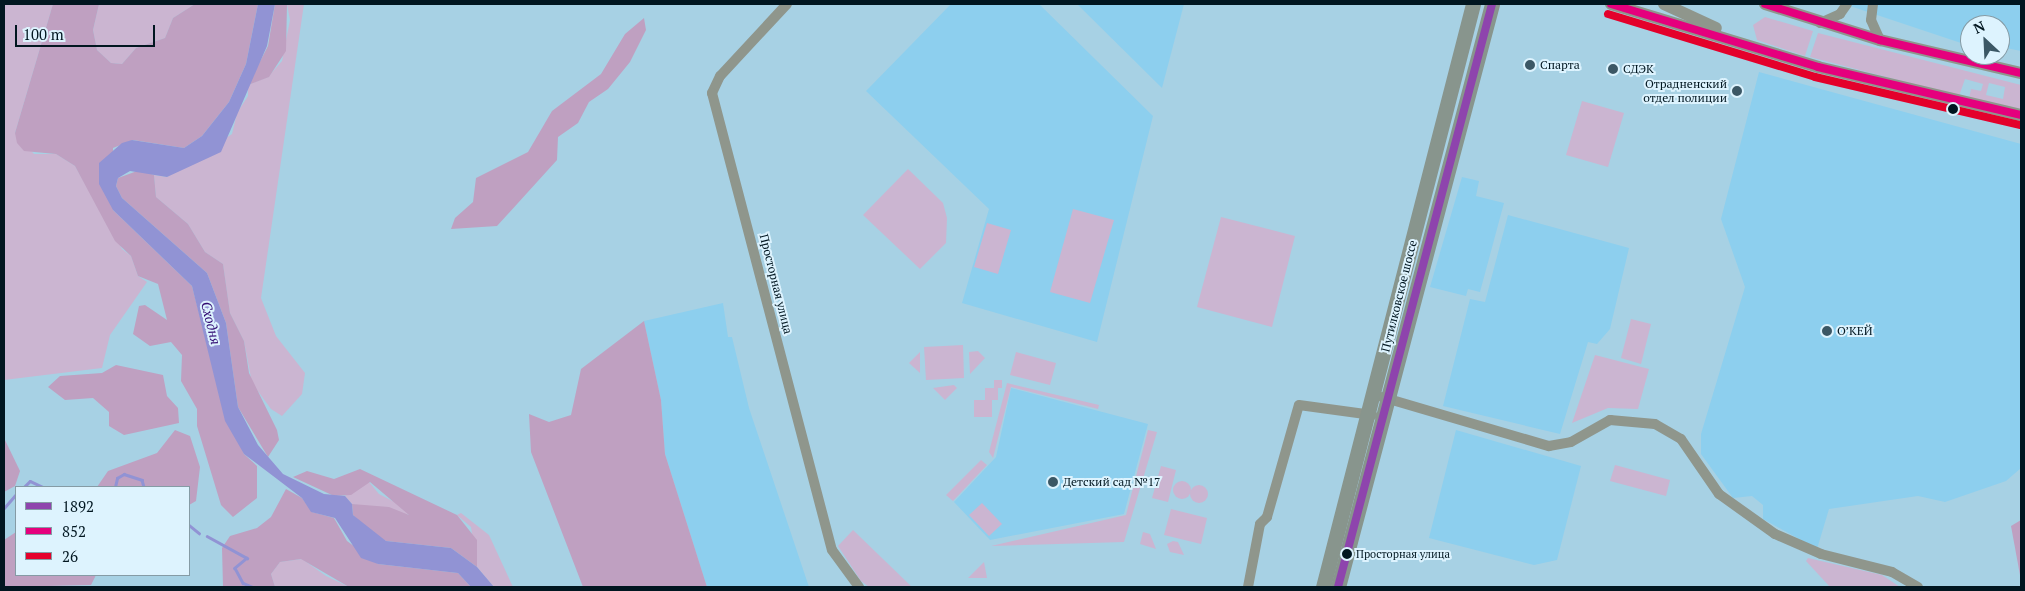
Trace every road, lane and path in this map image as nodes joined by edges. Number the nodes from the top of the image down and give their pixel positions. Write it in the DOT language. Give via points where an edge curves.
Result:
graph roads {
  1 [pos="787,4"];
  2 [pos="1474,4"];
  3 [pos="1492,4"];
  4 [pos="1612,4"];
  5 [pos="1664,4"];
  6 [pos="1765,4"];
  7 [pos="1847,4"];
  8 [pos="1873,4"];
  9 [pos="1818,23"];
  10 [pos="1880,40"];
  11 [pos="1757,48"];
  12 [pos="2021,73"];
  13 [pos="2021,115"];
  14 [pos="1373,395"];
  15 [pos="1388,399"];
  16 [pos="1376,416"];
  17 [pos="1908,583"];
  18 [pos="859,587"];
  19 [pos="1248,587"];
  20 [pos="1323,587"];
  21 [pos="1338,587"];
  22 [pos="1918,587"];
  1 -- 18 [label="street, Просторная улица" via="720,76 712,93 832,550"];
  2 -- 14 [label="main road, Путилковское шоссе"];
  3 -- 15 [label="main road, Путилковское шоссе"];
  4 -- 11 [label="street"];
  5 -- 11 [label="street"];
  6 -- 9 [label="street"];
  7 -- 9 [label="street" via="1840,14"];
  8 -- 10 [label="street" via="1871,20"];
  9 -- 10 [label="street"];
  10 -- 12 [label="street"];
  11 -- 13 [label="street" via="1955,103"];
  14 -- 15 [label="street"];
  14 -- 16 [label="main road, Путилковское шоссе"];
  15 -- 16 [label="main road, Путилковское шоссе"];
  15 -- 17 [label="street" via="1549,446 1571,442 1610,420 1655,424 1681,439 1719,494 1775,534 1791,543"];
  16 -- 19 [label="street" via="1299,405 1267,517 1260,524"];
  16 -- 20 [label="main road, Путилковское шоссе"];
  16 -- 21 [label="main road, Путилковское шоссе"];
  17 -- 22 [label="street"];
}
